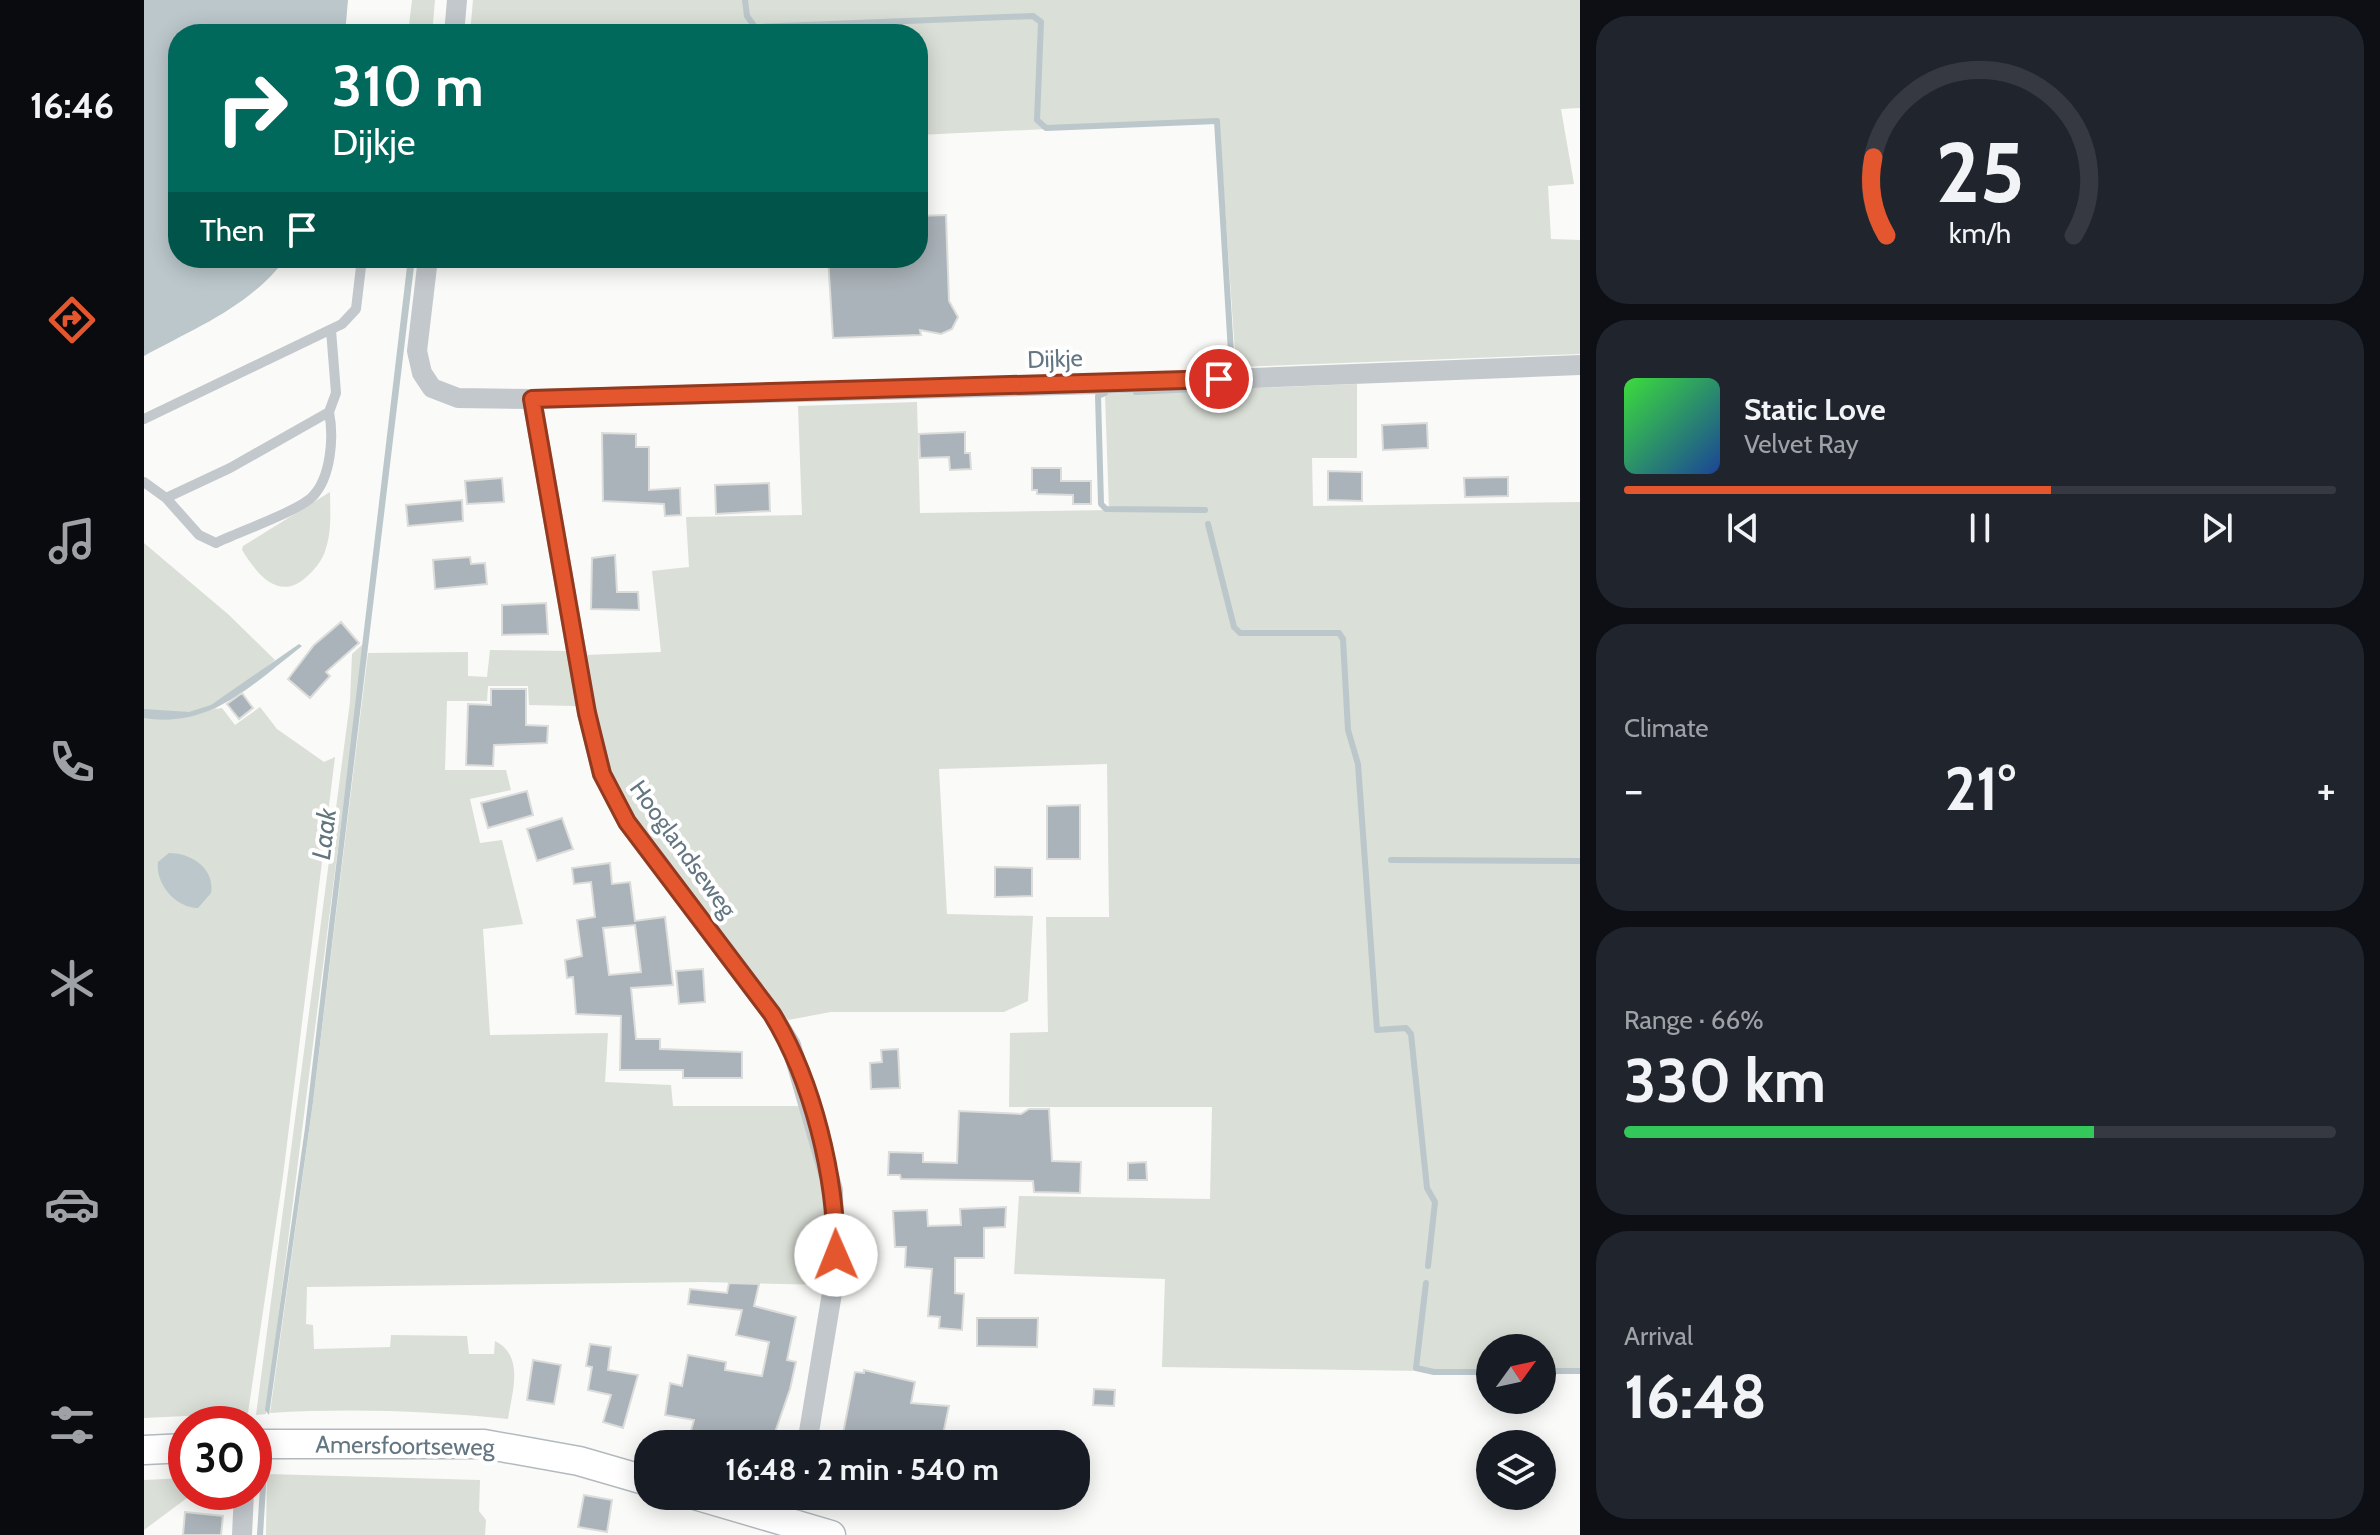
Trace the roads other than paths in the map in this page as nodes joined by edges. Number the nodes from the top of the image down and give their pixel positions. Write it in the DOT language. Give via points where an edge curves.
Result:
graph roads {
  1 [pos="457,0"];
  2 [pos="455,24"];
  3 [pos="361,268"];
  4 [pos="427,268"];
  5 [pos="331,330"];
  6 [pos="1580,365"];
  7 [pos="532,399"];
  8 [pos="329,412"];
  9 [pos="144,419"];
  10 [pos="144,482"];
  11 [pos="166,498"];
  12 [pos="809,1430"];
  13 [pos="272,1444"];
  14 [pos="168,1449"];
  15 [pos="144,1450"];
  16 [pos="634,1477"];
  17 [pos="243,1510"];
  18 [pos="746,1510"];
  19 [pos="792,1510"];
  20 [pos="787,1522"];
  21 [pos="242,1535"];
  22 [pos="831,1535"];
  1 -- 2 [label="street"];
  3 -- 5 [label="lane" via="356,309"];
  4 -- 7 [label="street" via="417,351 426,383 458,398"];
  5 -- 8 [label="lane" via="336,393"];
  5 -- 9 [label="lane"];
  6 -- 7 [label="street, Dijkje"];
  7 -- 12 [label="street, Hooglandseweg" via="602,774 627,822 791,1045 830,1178 834,1281"];
  8 -- 11 [label="lane"];
  8 -- 11 [label="lane" via="333,433 321,484 311,499 216,543 199,535"];
  10 -- 11 [label="lane"];
  13 -- 16 [label="main road, Amersfoortseweg" via="484,1444"];
  14 -- 15 [label="main road"];
  17 -- 21 [label="street"];
  18 -- 20 [label="main road"];
  19 -- 20 [label="street"];
  20 -- 22 [label="main road"];
}
